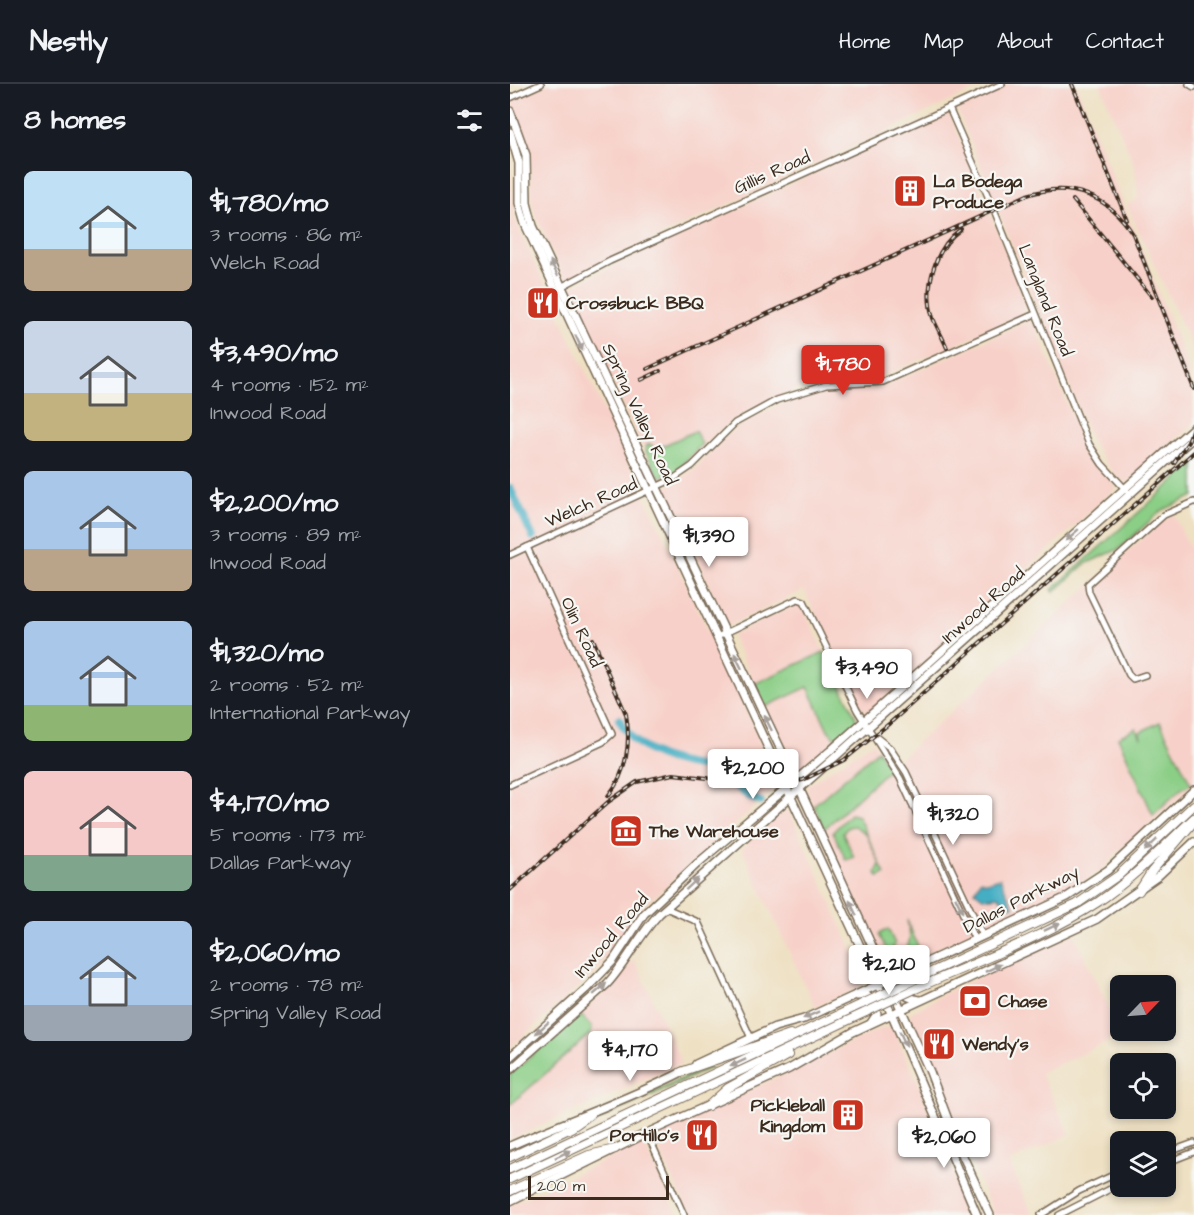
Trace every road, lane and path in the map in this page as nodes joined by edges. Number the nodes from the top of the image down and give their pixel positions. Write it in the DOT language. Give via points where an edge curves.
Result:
graph roads {
  1 [pos="541,84"];
  2 [pos="1002,84"];
  3 [pos="1189,84"];
  4 [pos="1194,87"];
  5 [pos="510,98"];
  6 [pos="949,108"];
  7 [pos="510,111"];
  8 [pos="510,132"];
  9 [pos="563,286"];
  10 [pos="555,290"];
  11 [pos="1035,314"];
  12 [pos="597,359"];
  13 [pos="588,363"];
  14 [pos="1194,427"];
  15 [pos="1194,436"];
  16 [pos="658,488"];
  17 [pos="1127,491"];
  18 [pos="649,492"];
  19 [pos="1194,502"];
  20 [pos="527,547"];
  21 [pos="1050,554"];
  22 [pos="510,555"];
  23 [pos="1056,561"];
  24 [pos="725,633"];
  25 [pos="717,637"];
  26 [pos="952,647"];
  27 [pos="1145,675"];
  28 [pos="751,688"];
  29 [pos="743,692"];
  30 [pos="864,720"];
  31 [pos="869,727"];
  32 [pos="875,736"];
  33 [pos="510,784"];
  34 [pos="798,785"];
  35 [pos="787,787"];
  36 [pos="1194,790"];
  37 [pos="791,795"];
  38 [pos="1194,805"];
  39 [pos="1194,818"];
  40 [pos="1194,822"];
  41 [pos="806,827"];
  42 [pos="820,835"];
  43 [pos="1194,842"];
  44 [pos="718,845"];
  45 [pos="814,846"];
  46 [pos="726,855"];
  47 [pos="833,866"];
  48 [pos="1139,891"];
  49 [pos="658,901"];
  50 [pos="666,908"];
  51 [pos="983,936"];
  52 [pos="975,940"];
  53 [pos="906,972"];
  54 [pos="887,980"];
  55 [pos="877,985"];
  56 [pos="850,998"];
  57 [pos="573,1000"];
  58 [pos="922,1001"];
  59 [pos="580,1007"];
  60 [pos="864,1008"];
  61 [pos="902,1010"];
  62 [pos="892,1015"];
  63 [pos="809,1028"];
  64 [pos="864,1028"];
  65 [pos="751,1038"];
  66 [pos="814,1038"];
  67 [pos="510,1057"];
  68 [pos="510,1070"];
  69 [pos="681,1072"];
  70 [pos="930,1072"];
  71 [pos="921,1079"];
  72 [pos="708,1106"];
  73 [pos="591,1114"];
  74 [pos="647,1133"];
  75 [pos="956,1141"];
  76 [pos="1194,1143"];
  77 [pos="510,1146"];
  78 [pos="947,1146"];
  79 [pos="615,1149"];
  80 [pos="1176,1150"];
  81 [pos="1194,1152"];
  82 [pos="510,1157"];
  83 [pos="1176,1159"];
  84 [pos="510,1169"];
  85 [pos="1110,1176"];
  86 [pos="510,1179"];
  87 [pos="1095,1183"];
  88 [pos="1110,1189"];
  89 [pos="510,1191"];
  90 [pos="1100,1194"];
  91 [pos="510,1201"];
  92 [pos="684,1215"];
  93 [pos="977,1215"];
  94 [pos="990,1215"];
  95 [pos="1041,1215"];
  96 [pos="1059,1215"];
  1 -- 5 [label="street"];
  2 -- 6 [label="street, Gillis Road"];
  3 -- 4 [label="street"];
  6 -- 9 [label="street, Gillis Road" via="610,261"];
  6 -- 11 [label="street, Langland Road"];
  9 -- 7 [label="main road, Spring Valley Road, one-way" via="528,210 526,155"];
  8 -- 10 [label="main road, Spring Valley Road" via="519,163 522,216"];
  9 -- 10 [label="street, Gillis Road"];
  9 -- 12 [label="main road, Spring Valley Road"];
  10 -- 13 [label="main road, Spring Valley Road, one-way"];
  11 -- 16 [label="street, Welch Road" via="883,382 826,385 777,400 735,423 692,466"];
  11 -- 17 [label="street, Langland Road" via="1089,444"];
  12 -- 13 [label="main road"];
  12 -- 16 [label="main road, Spring Valley Road"];
  13 -- 18 [label="main road, Spring Valley Road"];
  14 -- 17 [label="main road, Inwood Road"];
  15 -- 17 [label="main road, Inwood Road"];
  16 -- 18 [label="street, Welch Road"];
  16 -- 24 [label="main road, Spring Valley Road"];
  17 -- 21 [label="main road, Inwood Road, one-way"];
  17 -- 23 [label="main road, Inwood Road"];
  18 -- 20 [label="street, Welch Road"];
  18 -- 25 [label="main road, Spring Valley Road"];
  19 -- 27 [label="street" via="1164,515 1088,584 1129,675 1133,679"];
  20 -- 22 [label="street, Welch Road"];
  20 -- 33 [label="street, Olin Road" via="612,729 609,738"];
  21 -- 23 [label="main road"];
  21 -- 26 [label="main road, Inwood Road"];
  23 -- 26 [label="main road, Inwood Road"];
  24 -- 25 [label="street"];
  28 -- 24 [label="main road, Spring Valley Road, one-way"];
  24 -- 30 [label="street" via="801,599"];
  25 -- 29 [label="main road, Spring Valley Road"];
  26 -- 30 [label="main road, Inwood Road"];
  26 -- 31 [label="main road, Inwood Road"];
  28 -- 29 [label="main road"];
  34 -- 28 [label="main road, Spring Valley Road, one-way"];
  29 -- 35 [label="main road, Spring Valley Road"];
  30 -- 31 [label="street"];
  30 -- 34 [label="main road, Inwood Road"];
  31 -- 32 [label="street"];
  31 -- 34 [label="main road, Inwood Road"];
  32 -- 51 [label="street" via="890,748 906,772"];
  32 -- 52 [label="street, one-way" via="905,788"];
  34 -- 35 [label="main road, Inwood Road"];
  34 -- 37 [label="main road, Inwood Road"];
  34 -- 42 [label="main road, Spring Valley Road"];
  35 -- 37 [label="main road, Spring Valley Road"];
  35 -- 44 [label="main road, Inwood Road"];
  36 -- 51 [label="main road, Dallas Parkway" via="1090,882 1067,897"];
  37 -- 41 [label="main road, Spring Valley Road"];
  37 -- 46 [label="main road, Inwood Road"];
  38 -- 60 [label="highway, one-way, bridge" via="1119,875 1077,904 912,981"];
  60 -- 39 [label="highway, one-way, bridge" via="915,989 1088,908 1118,888"];
  40 -- 48 [label="highway"];
  41 -- 42 [label="main road"];
  41 -- 45 [label="main road, Spring Valley Road"];
  42 -- 47 [label="main road, Spring Valley Road"];
  43 -- 48 [label="main road"];
  44 -- 46 [label="main road"];
  44 -- 49 [label="main road, Inwood Road"];
  45 -- 47 [label="main road" via="820,847"];
  45 -- 55 [label="main road, Spring Valley Road"];
  50 -- 46 [label="main road, Inwood Road, one-way"];
  54 -- 47 [label="main road, Spring Valley Road, one-way"];
  58 -- 48 [label="main road, one-way" via="1097,919"];
  49 -- 50 [label="main road"];
  49 -- 57 [label="main road, Inwood Road" via="636,925 613,961"];
  59 -- 50 [label="main road, Inwood Road, one-way" via="620,969 648,926"];
  50 -- 65 [label="street" via="698,922"];
  51 -- 52 [label="main road, Dallas Parkway"];
  52 -- 53 [label="main road, Dallas Parkway"];
  53 -- 54 [label="main road, Dallas Parkway"];
  53 -- 58 [label="main road" via="899,981 900,990 909,999"];
  54 -- 55 [label="main road, Dallas Parkway"];
  54 -- 61 [label="main road, Spring Valley Road"];
  55 -- 56 [label="main road, Dallas Parkway"];
  55 -- 62 [label="main road, Spring Valley Road"];
  56 -- 64 [label="main road" via="866,995 876,1005 876,1017"];
  56 -- 65 [label="main road, Dallas Parkway, one-way"];
  57 -- 59 [label="main road"];
  57 -- 67 [label="main road, Inwood Road, one-way"];
  58 -- 61 [label="main road"];
  59 -- 68 [label="main road, Inwood Road"];
  60 -- 63 [label="highway"];
  60 -- 66 [label="highway"];
  61 -- 62 [label="main road"];
  61 -- 70 [label="main road, Spring Valley Road"];
  62 -- 64 [label="main road"];
  62 -- 71 [label="main road, Spring Valley Road, one-way"];
  63 -- 69 [label="highway"];
  63 -- 84 [label="highway, one-way"];
  64 -- 72 [label="main road" via="789,1069"];
  65 -- 69 [label="main road, Dallas Parkway"];
  66 -- 72 [label="highway" via="728,1089"];
  86 -- 66 [label="highway, one-way"];
  69 -- 73 [label="main road, Dallas Parkway"];
  70 -- 71 [label="main road"];
  70 -- 75 [label="main road, Spring Valley Road"];
  71 -- 78 [label="main road, Spring Valley Road"];
  72 -- 74 [label="main road"];
  73 -- 77 [label="main road, Dallas Parkway"];
  73 -- 82 [label="highway"];
  74 -- 79 [label="main road"];
  74 -- 92 [label="street"];
  75 -- 78 [label="main road"];
  75 -- 94 [label="main road, Spring Valley Road"];
  76 -- 80 [label="street"];
  78 -- 93 [label="main road, Spring Valley Road"];
  79 -- 89 [label="highway" via="590,1155"];
  79 -- 91 [label="main road"];
  81 -- 83 [label="street"];
  85 -- 87 [label="street"];
  87 -- 90 [label="street"];
  87 -- 95 [label="street"];
  88 -- 90 [label="street"];
  90 -- 96 [label="street"];
}
